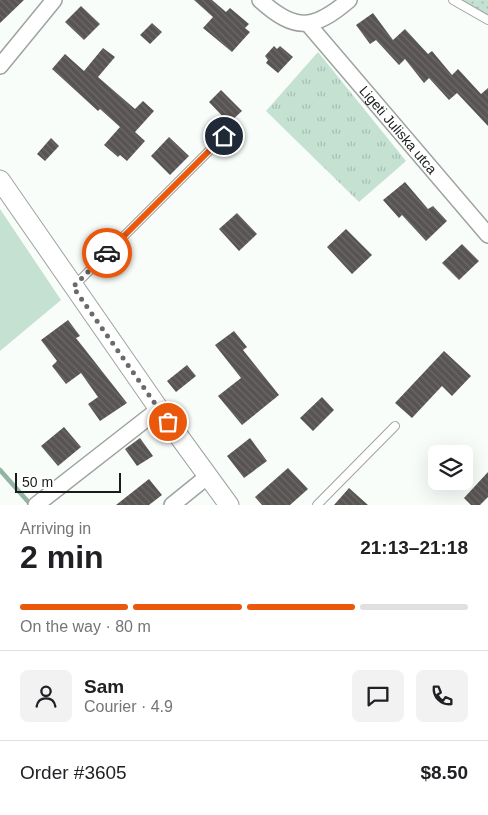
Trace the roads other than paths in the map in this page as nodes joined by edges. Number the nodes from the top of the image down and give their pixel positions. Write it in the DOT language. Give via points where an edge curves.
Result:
graph roads {
  1 [pos="54,0"];
  2 [pos="260,0"];
  3 [pos="349,0"];
  4 [pos="454,0"];
  5 [pos="488,20"];
  6 [pos="308,24"];
  7 [pos="0,66"];
  8 [pos="224,136"];
  9 [pos="0,180"];
  10 [pos="488,235"];
  11 [pos="73,287"];
  12 [pos="159,409"];
  13 [pos="395,426"];
  14 [pos="208,476"];
  15 [pos="39,503"];
  16 [pos="172,505"];
  17 [pos="230,505"];
  18 [pos="317,505"];
  1 -- 7 [label="street"];
  2 -- 6 [label="street" via="284,19"];
  3 -- 6 [label="street" via="333,14"];
  4 -- 5 [label="lane"];
  6 -- 10 [label="street, Ligeti Juliska utca"];
  8 -- 11 [label="lane"];
  9 -- 11 [label="street"];
  11 -- 12 [label="street"];
  12 -- 14 [label="street"];
  12 -- 15 [label="street"];
  13 -- 18 [label="lane"];
  14 -- 16 [label="street"];
  14 -- 17 [label="street"];
}
